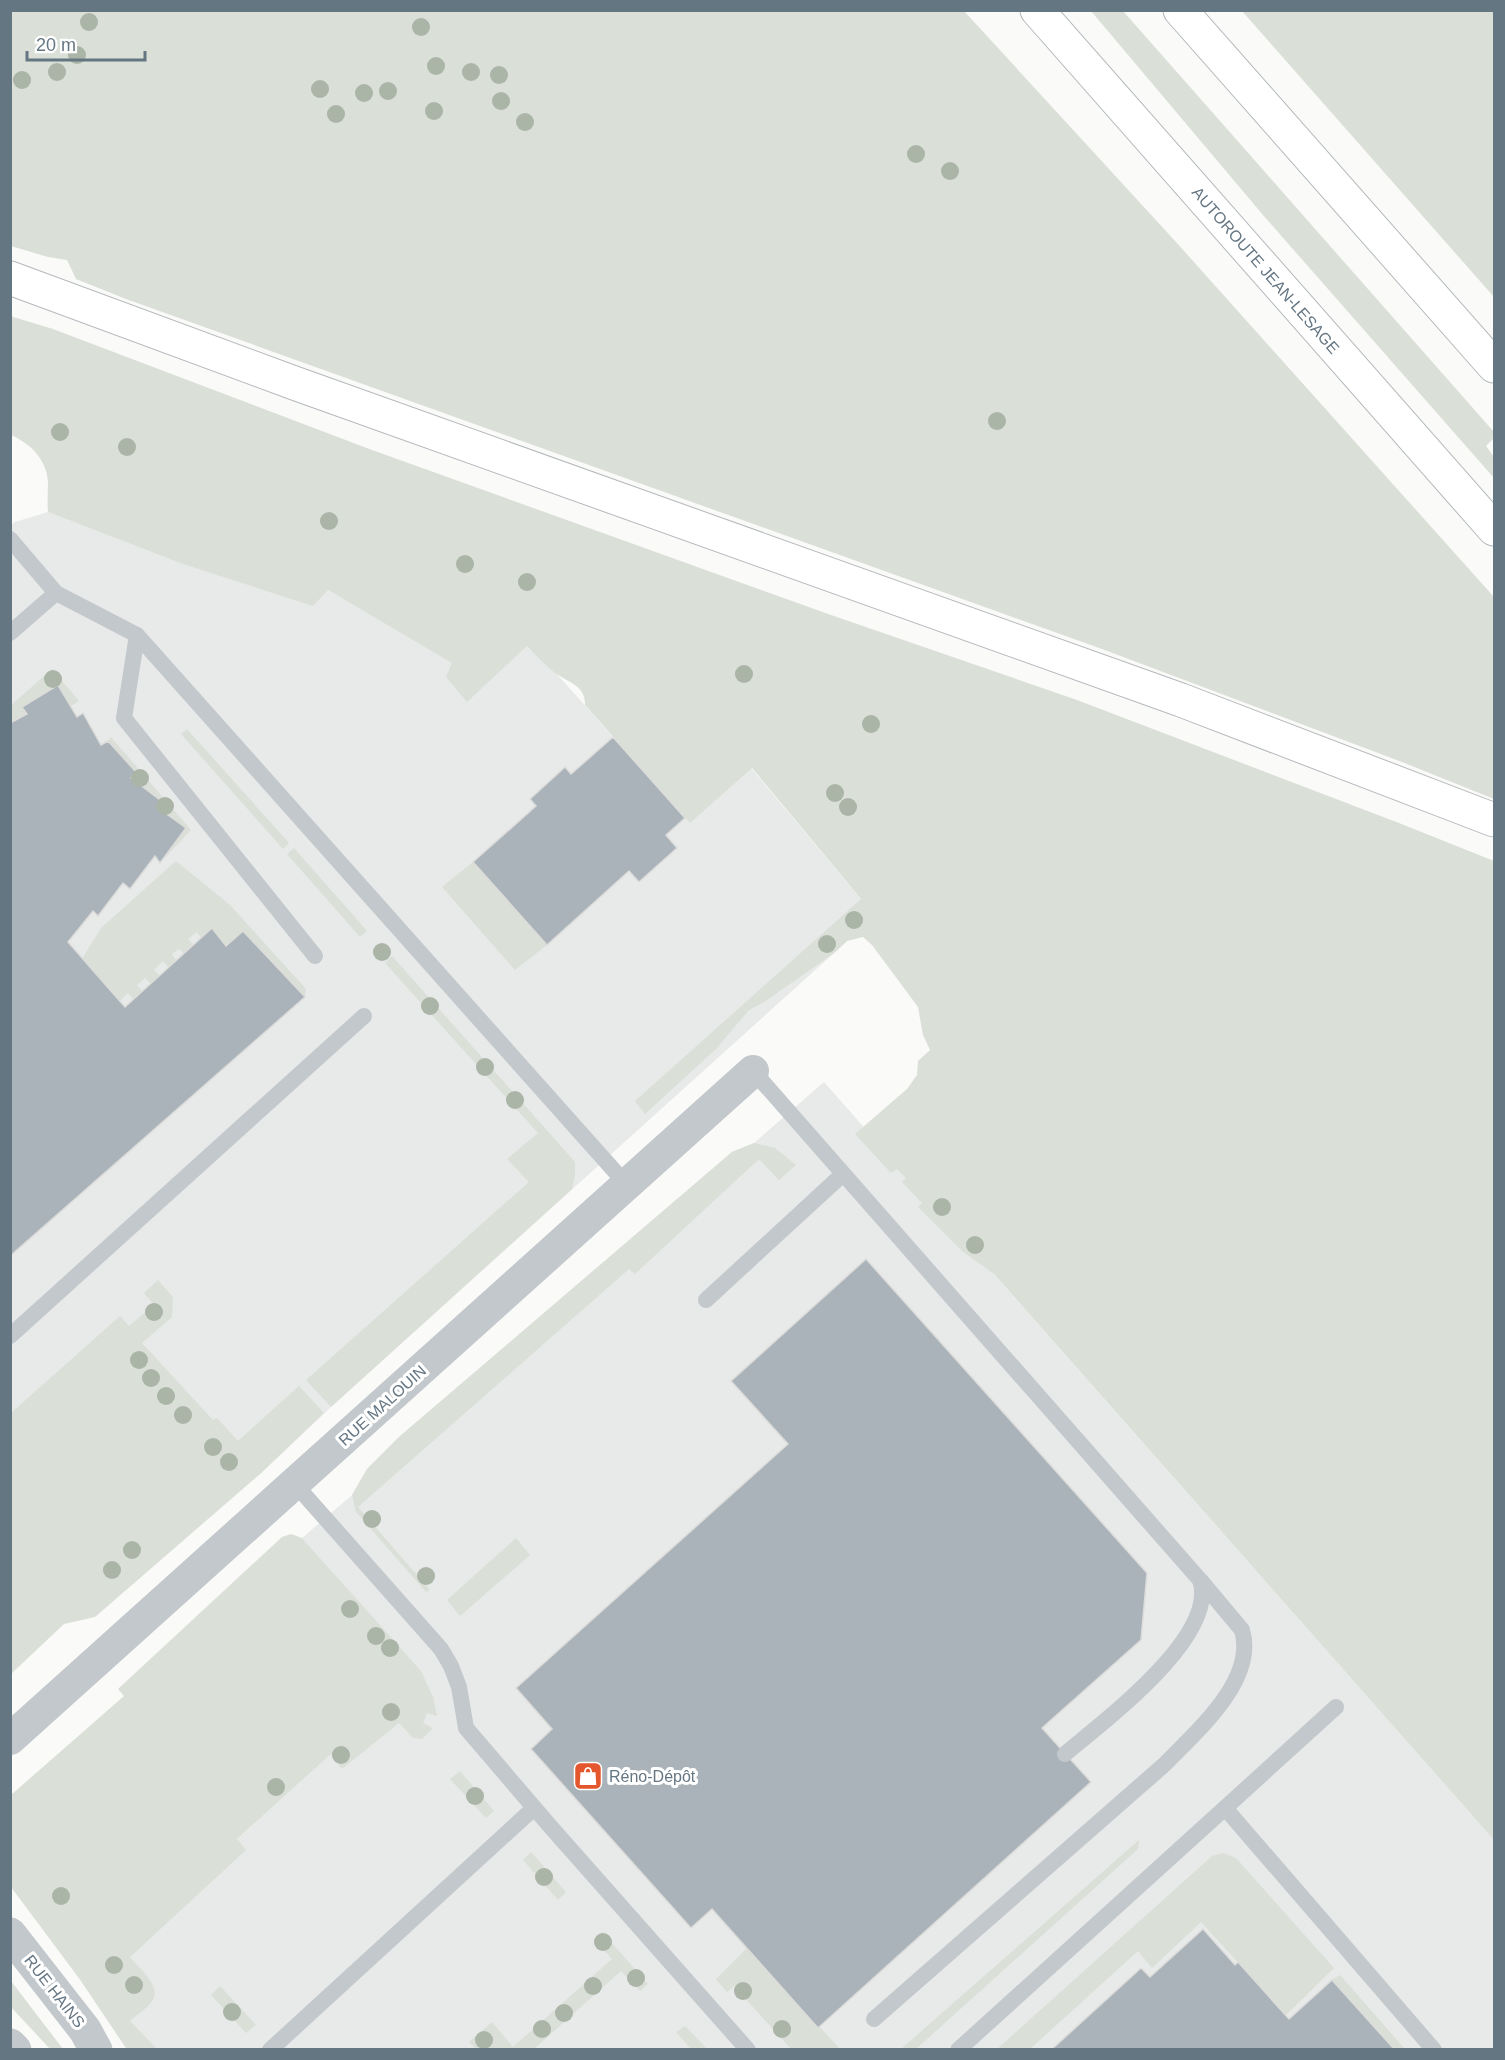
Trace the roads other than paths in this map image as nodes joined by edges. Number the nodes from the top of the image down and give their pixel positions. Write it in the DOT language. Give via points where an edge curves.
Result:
graph roads {
  1 [pos="1037,10"];
  2 [pos="1180,10"];
  3 [pos="10,278"];
  4 [pos="1494,366"];
  5 [pos="1494,529"];
  6 [pos="10,539"];
  7 [pos="56,593"];
  8 [pos="10,633"];
  9 [pos="137,635"];
  10 [pos="1494,820"];
  11 [pos="315,956"];
  12 [pos="364,1016"];
  13 [pos="753,1071"];
  14 [pos="843,1174"];
  15 [pos="627,1185"];
  16 [pos="706,1300"];
  17 [pos="10,1336"];
  18 [pos="294,1483"];
  19 [pos="1200,1580"];
  20 [pos="1336,1707"];
  21 [pos="10,1739"];
  22 [pos="1065,1754"];
  23 [pos="534,1808"];
  24 [pos="1225,1808"];
  25 [pos="10,1934"];
  26 [pos="874,2019"];
  27 [pos="10,2045"];
  28 [pos="15,2049"];
  29 [pos="96,2049"];
  30 [pos="270,2049"];
  31 [pos="748,2049"];
  32 [pos="958,2049"];
  33 [pos="1434,2049"];
  1 -- 5 [label="highway, AUTOROUTE JEAN-LESAGE"];
  2 -- 4 [label="highway"];
  3 -- 10 [label="highway" via="1181,700"];
  6 -- 7 [label="lane"];
  7 -- 8 [label="lane"];
  7 -- 9 [label="lane"];
  9 -- 11 [label="lane" via="124,718"];
  9 -- 15 [label="lane"];
  12 -- 17 [label="lane"];
  13 -- 14 [label="lane"];
  13 -- 15 [label="street, RUE MALOUIN"];
  14 -- 16 [label="lane"];
  14 -- 19 [label="lane"];
  15 -- 18 [label="street, RUE MALOUIN"];
  18 -- 21 [label="street, RUE MALOUIN"];
  18 -- 23 [label="lane" via="441,1649 459,1687 466,1728"];
  19 -- 22 [label="lane" via="1202,1605 1179,1646 1152,1679"];
  19 -- 26 [label="lane" via="1242,1630 1245,1640 1235,1682 1220,1704 1165,1764"];
  20 -- 24 [label="lane"];
  23 -- 30 [label="lane"];
  23 -- 31 [label="lane"];
  24 -- 32 [label="lane"];
  24 -- 33 [label="lane"];
  25 -- 29 [label="street, RUE HAINS"];
  27 -- 28 [label="street"];
}
